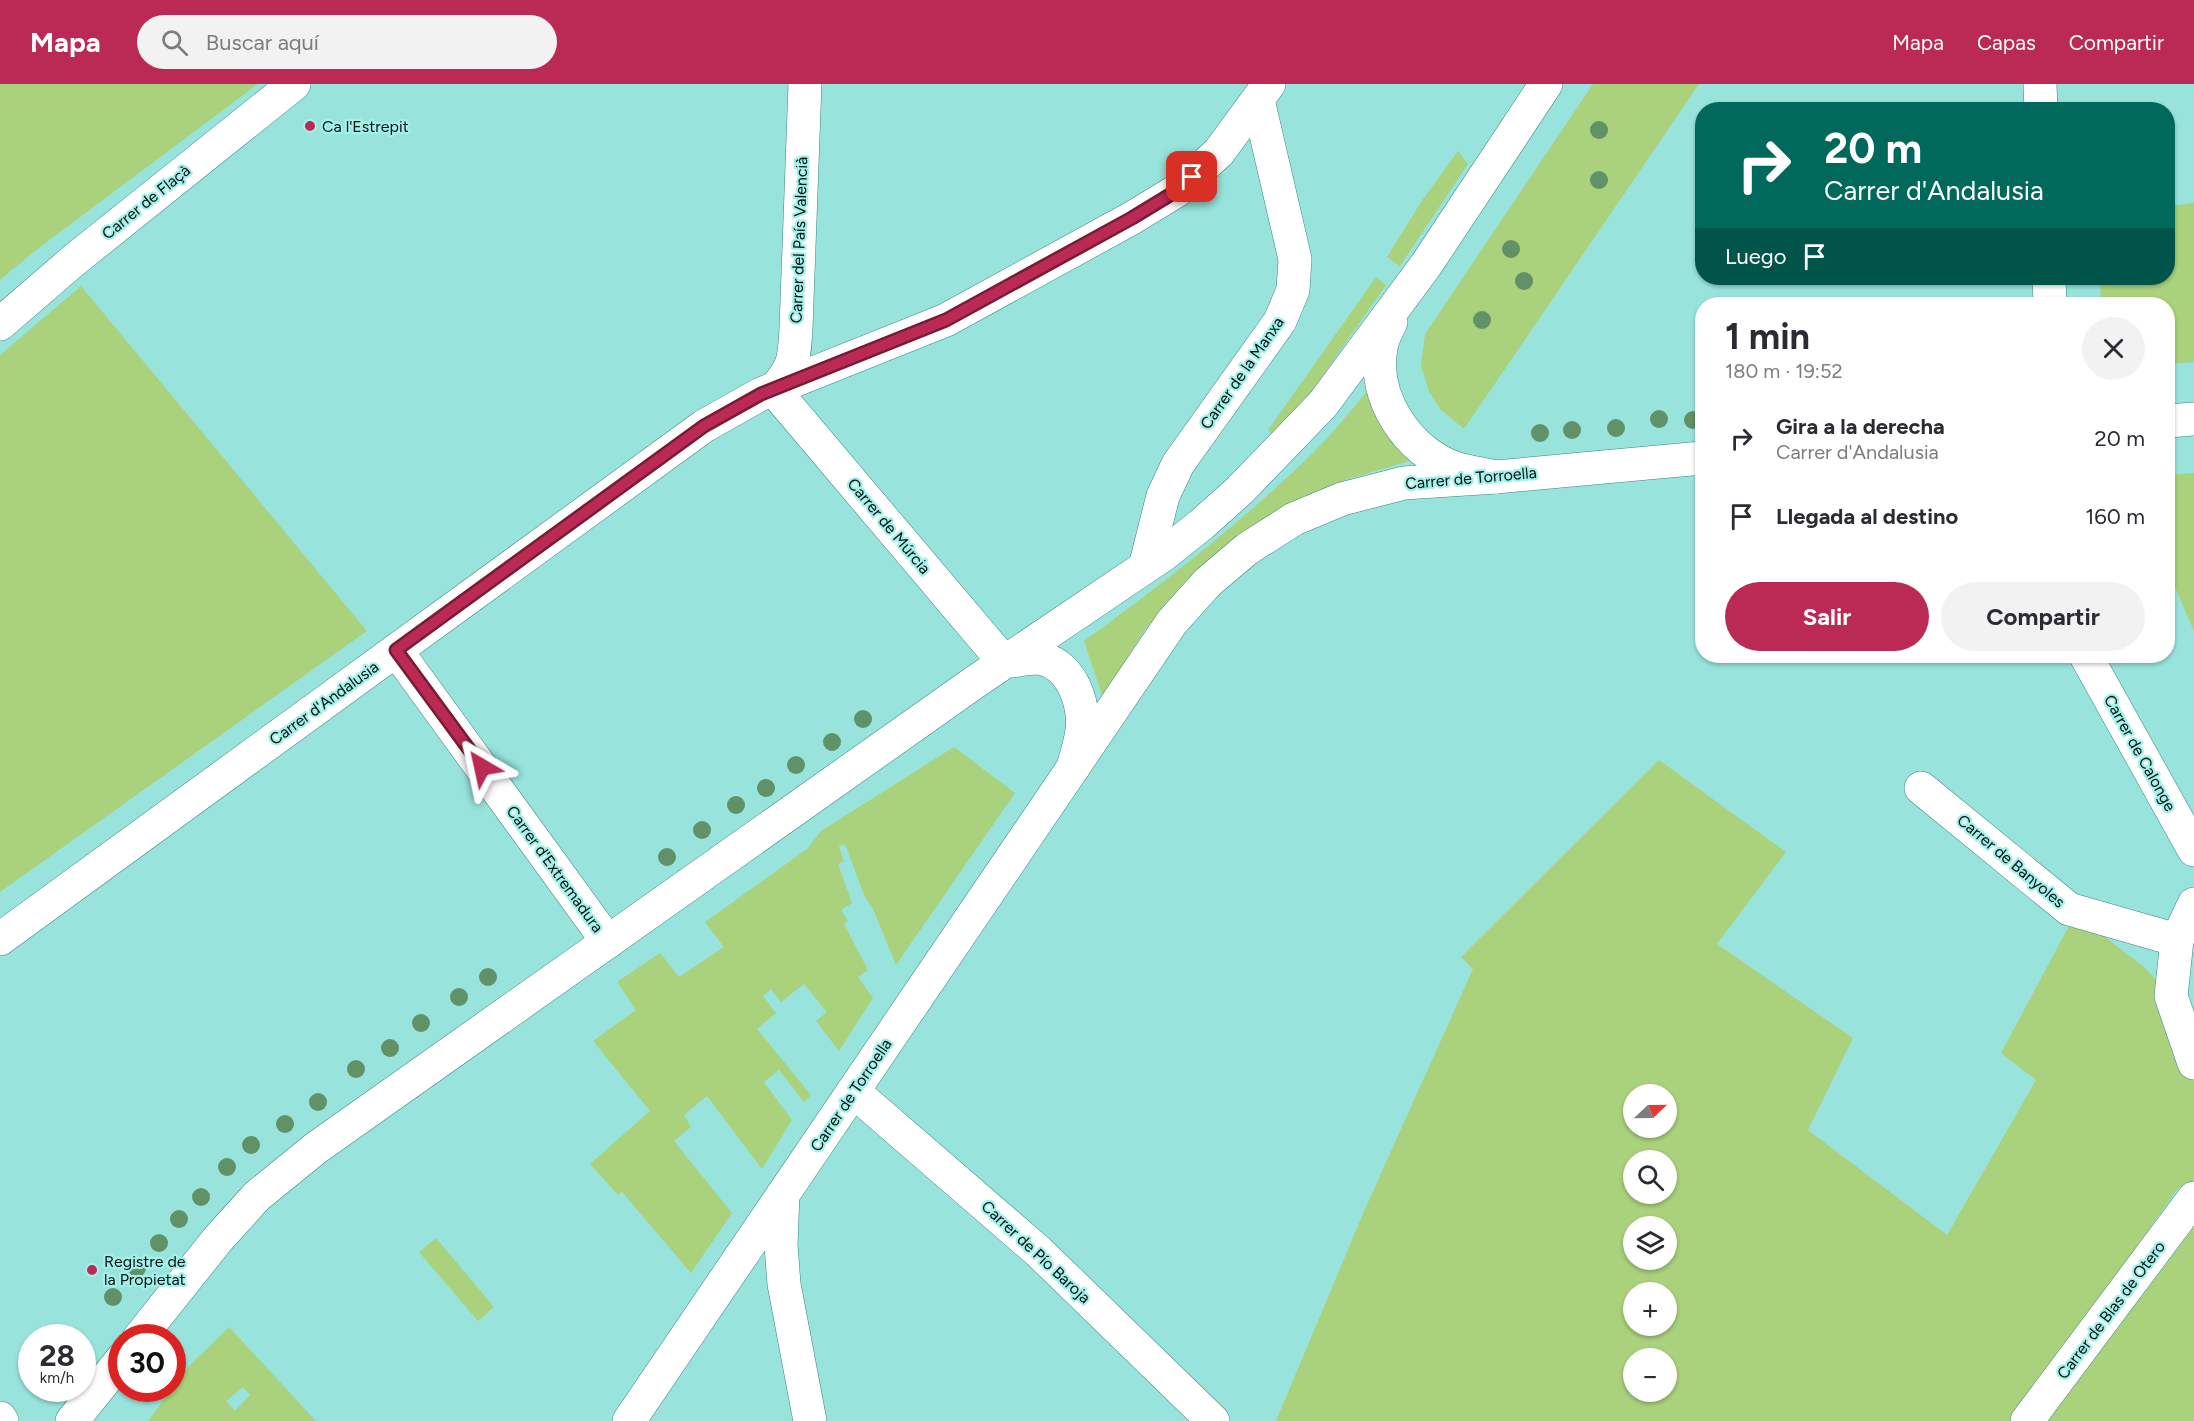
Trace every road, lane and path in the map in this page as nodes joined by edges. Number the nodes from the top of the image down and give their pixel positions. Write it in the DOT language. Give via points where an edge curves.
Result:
graph roads {
  1 [pos="294,84"];
  2 [pos="805,84"];
  3 [pos="1546,84"];
  4 [pos="2040,84"];
  5 [pos="1263,92"];
  6 [pos="2041,102"];
  7 [pos="1400,298"];
  8 [pos="0,324"];
  9 [pos="774,390"];
  10 [pos="2194,419"];
  11 [pos="2175,420"];
  12 [pos="1695,459"];
  13 [pos="1496,477"];
  14 [pos="1145,567"];
  15 [pos="396,650"];
  16 [pos="1004,662"];
  17 [pos="2090,663"];
  18 [pos="1073,768"];
  19 [pos="1921,788"];
  20 [pos="2194,850"];
  21 [pos="2194,904"];
  22 [pos="0,939"];
  23 [pos="2177,940"];
  24 [pos="608,942"];
  25 [pos="2194,1063"];
  26 [pos="854,1091"];
  27 [pos="783,1194"];
  28 [pos="2194,1198"];
  29 [pos="150,1324"];
  30 [pos="108,1376"];
  31 [pos="72,1421"];
  32 [pos="629,1421"];
  33 [pos="810,1421"];
  34 [pos="1213,1421"];
  35 [pos="2027,1421"];
  1 -- 8 [label="street, Carrer de Flaçà" via="72,261"];
  2 -- 9 [label="street, Carrer del País Valencià" via="793,362"];
  3 -- 7 [label="street"];
  4 -- 6 [label="street"];
  5 -- 9 [label="street, Carrer d'Andalusia" via="1219,152 1178,190 946,320"];
  5 -- 14 [label="street, Carrer de la Manxa" via="1295,259 1293,290 1280,321 1178,464 1163,496"];
  7 -- 13 [label="street" via="1381,347 1380,378 1389,407 1407,434 1429,454 1454,468"];
  7 -- 14 [label="street" via="1316,412 1210,518"];
  9 -- 15 [label="street, Carrer d'Andalusia" via="704,426"];
  9 -- 16 [label="street, Carrer de Múrcia"];
  10 -- 11 [label="street"];
  12 -- 13 [label="street, Carrer de Torroella"];
  13 -- 18 [label="street, Carrer de Torroella" via="1404,483 1342,500 1294,519 1247,549 1208,582 1172,622"];
  14 -- 16 [label="street"];
  15 -- 22 [label="street, Carrer d'Andalusia"];
  15 -- 24 [label="street, Carrer d'Extremadura"];
  16 -- 18 [label="street, Carrer de Torroella" via="1037,658 1055,663 1071,680 1082,707 1082,731"];
  16 -- 24 [label="street"];
  17 -- 20 [label="street, Carrer de Calonge"];
  18 -- 26 [label="street, Carrer de Torroella"];
  19 -- 23 [label="street, Carrer de Banyoles" via="2069,909"];
  21 -- 23 [label="street"];
  23 -- 25 [label="street" via="2171,996"];
  24 -- 29 [label="street" via="316,1148 266,1189 218,1239"];
  26 -- 27 [label="street, Carrer de Torroella"];
  26 -- 34 [label="street, Carrer de Pío Baroja" via="1039,1252"];
  27 -- 32 [label="street, Carrer de Torroella"];
  27 -- 33 [label="street" via="784,1284"];
  28 -- 35 [label="street, Carrer de Blas de Otero"];
  30 -- 31 [label="street"];
}
